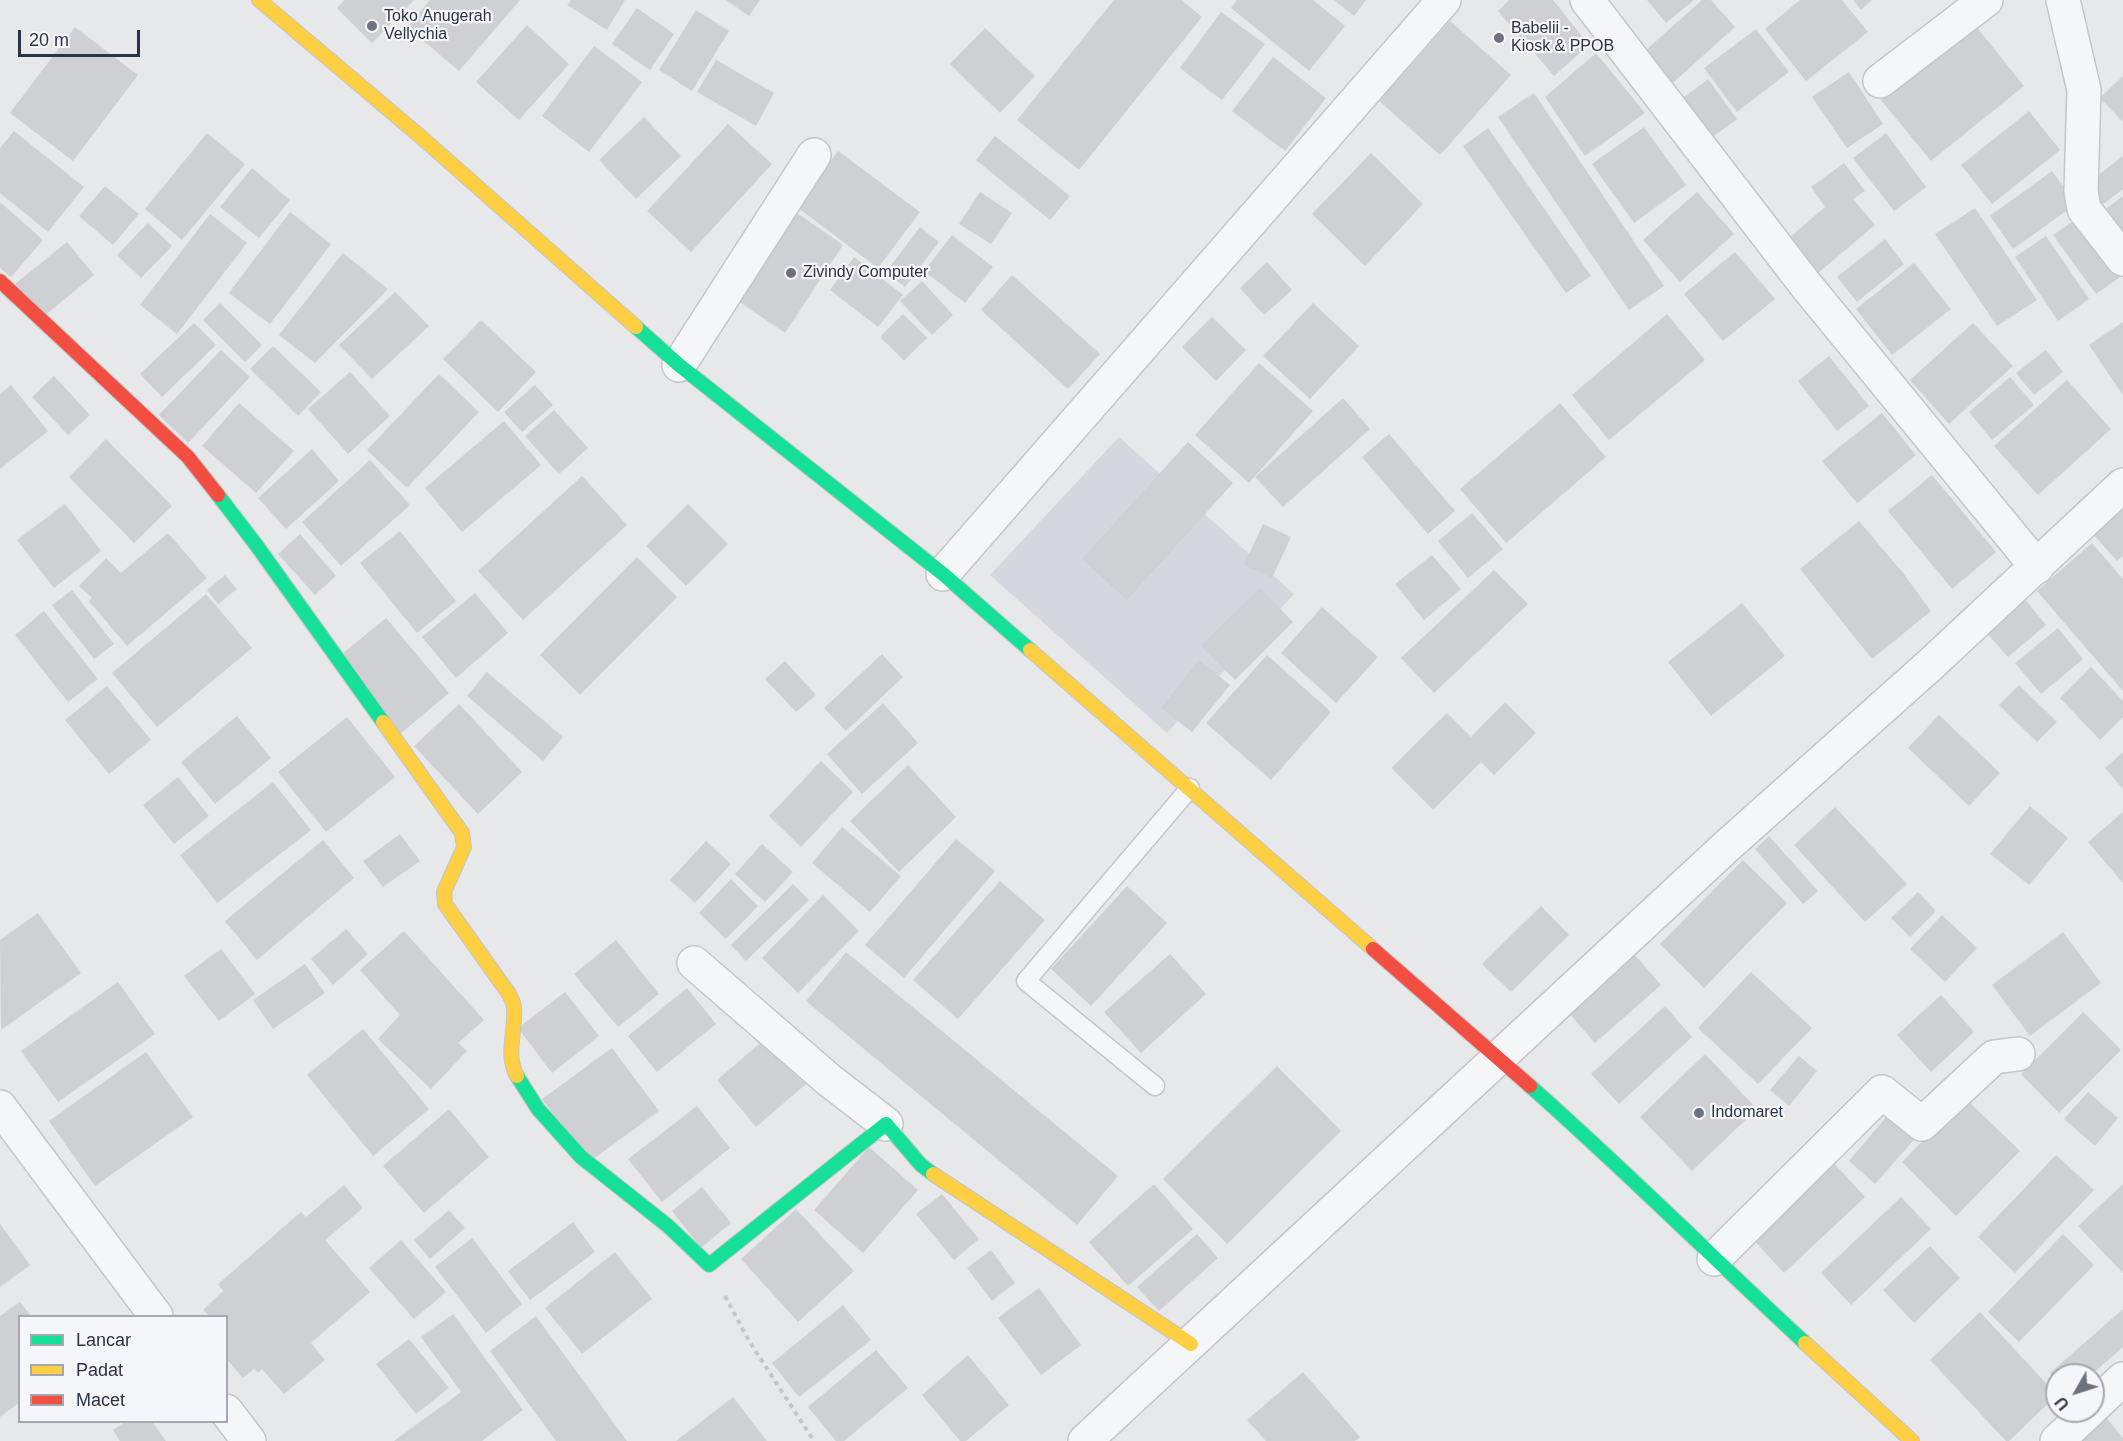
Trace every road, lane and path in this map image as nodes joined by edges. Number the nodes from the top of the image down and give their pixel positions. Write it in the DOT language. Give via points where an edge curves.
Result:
graph roads {
  1 [pos="259,0"];
  2 [pos="1444,0"];
  3 [pos="1587,0"];
  4 [pos="1986,0"];
  5 [pos="2063,0"];
  6 [pos="280,7"];
  7 [pos="1880,81"];
  8 [pos="814,154"];
  9 [pos="2123,258"];
  10 [pos="0,281"];
  11 [pos="679,365"];
  12 [pos="2123,485"];
  13 [pos="2037,567"];
  14 [pos="943,574"];
  15 [pos="1190,788"];
  16 [pos="694,963"];
  17 [pos="2018,1054"];
  18 [pos="1498,1059"];
  19 [pos="1155,1086"];
  20 [pos="0,1107"];
  21 [pos="886,1124"];
  22 [pos="1714,1259"];
  23 [pos="709,1264"];
  24 [pos="155,1315"];
  25 [pos="1191,1344"];
  26 [pos="2123,1379"];
  27 [pos="2105,1396"];
  28 [pos="228,1414"];
  29 [pos="2076,1423"];
  30 [pos="249,1441"];
  31 [pos="814,1441"];
  32 [pos="1085,1441"];
  33 [pos="1912,1441"];
  34 [pos="2057,1441"];
  1 -- 6 [label="main road"];
  2 -- 14 [label="street"];
  3 -- 13 [label="street" via="1805,284"];
  4 -- 7 [label="street"];
  5 -- 9 [label="street" via="2084,90 2084,209"];
  6 -- 11 [label="main road"];
  8 -- 11 [label="street"];
  10 -- 23 [label="main road" via="188,457 258,546 462,833 464,847 444,892 445,904 509,994 514,1007 513,1069 538,1109 581,1157"];
  11 -- 14 [label="main road"];
  12 -- 13 [label="street"];
  13 -- 18 [label="street"];
  14 -- 15 [label="main road"];
  15 -- 18 [label="main road"];
  15 -- 19 [label="lane" via="1026,981"];
  16 -- 21 [label="street"];
  17 -- 22 [label="street" via="1994,1057 1922,1124 1882,1092"];
  18 -- 22 [label="main road" via="1602,1150"];
  18 -- 25 [label="street"];
  20 -- 24 [label="street"];
  21 -- 23 [label="main road"];
  21 -- 25 [label="main road" via="921,1164 947,1184"];
  22 -- 33 [label="main road"];
  23 -- 31 [label="path" via="748,1341"];
  25 -- 32 [label="street"];
  26 -- 27 [label="street"];
  28 -- 30 [label="street"];
  29 -- 34 [label="street"];
}
